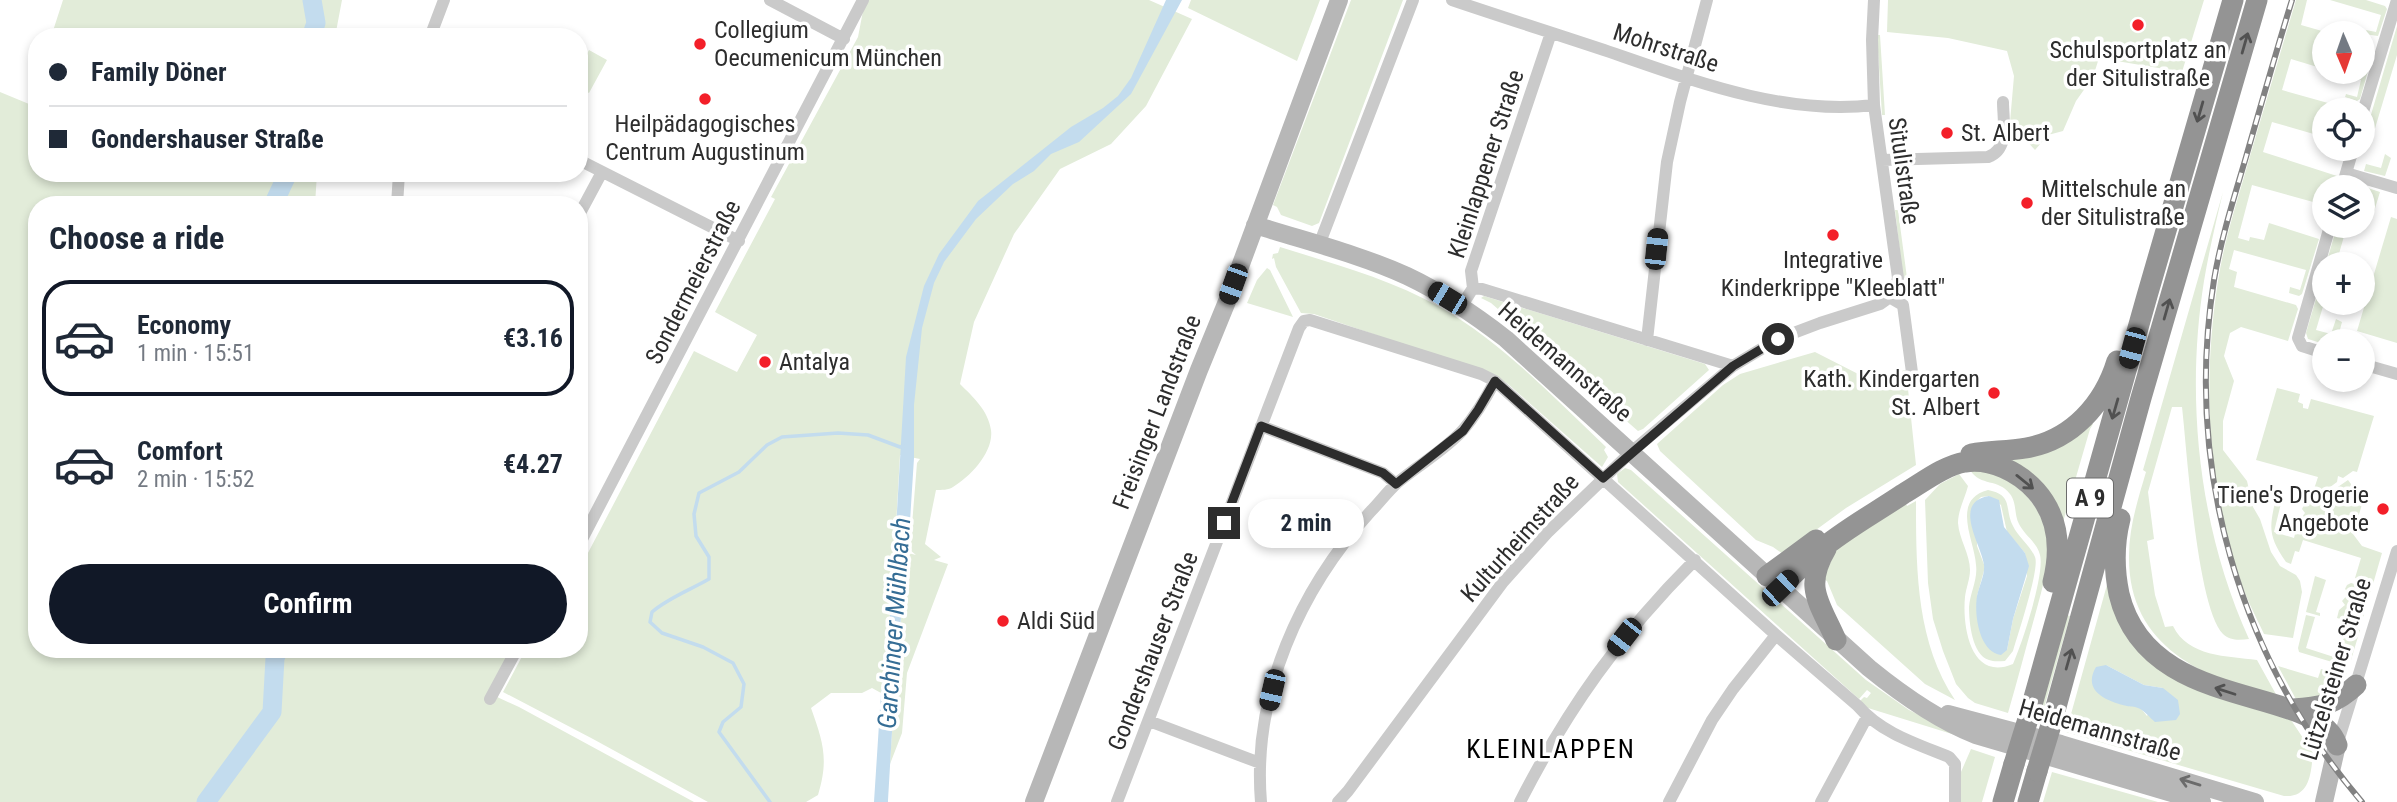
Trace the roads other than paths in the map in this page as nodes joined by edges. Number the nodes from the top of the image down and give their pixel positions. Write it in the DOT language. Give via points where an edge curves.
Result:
graph roads {
  1 [pos="444,0"];
  2 [pos="770,0"];
  3 [pos="863,0"];
  4 [pos="1339,0"];
  5 [pos="1413,0"];
  6 [pos="1452,0"];
  7 [pos="1707,0"];
  8 [pos="1874,0"];
  9 [pos="2233,0"];
  10 [pos="2257,0"];
  11 [pos="2397,0"];
  12 [pos="433,28"];
  13 [pos="1551,33"];
  14 [pos="844,40"];
  15 [pos="1686,78"];
  16 [pos="2367,98"];
  17 [pos="2003,102"];
  18 [pos="1874,105"];
  19 [pos="1882,160"];
  20 [pos="2350,161"];
  21 [pos="588,165"];
  22 [pos="602,172"];
  23 [pos="2346,173"];
  24 [pos="2397,188"];
  25 [pos="588,198"];
  26 [pos="1255,226"];
  27 [pos="2326,238"];
  28 [pos="738,241"];
  29 [pos="1319,245"];
  30 [pos="1473,288"];
  31 [pos="2147,296"];
  32 [pos="1891,298"];
  33 [pos="1461,307"];
  34 [pos="1647,340"];
  35 [pos="2312,349"];
  36 [pos="1733,366"];
  37 [pos="2375,368"];
  38 [pos="2397,374"];
  39 [pos="1913,380"];
  40 [pos="1495,381"];
  41 [pos="2141,398"];
  42 [pos="1261,426"];
  43 [pos="1630,453"];
  44 [pos="1938,468"];
  45 [pos="1603,478"];
  46 [pos="1396,484"];
  47 [pos="1900,490"];
  48 [pos="588,528"];
  49 [pos="1831,541"];
  50 [pos="2397,551"];
  51 [pos="1695,560"];
  52 [pos="1773,582"];
  53 [pos="1776,635"];
  54 [pos="1836,640"];
  55 [pos="512,658"];
  56 [pos="2356,685"];
  57 [pos="490,699"];
  58 [pos="2031,709"];
  59 [pos="2291,709"];
  60 [pos="1931,710"];
  61 [pos="1867,717"];
  62 [pos="1149,722"];
  63 [pos="2337,745"];
  64 [pos="1260,763"];
  65 [pos="1034,802"];
  66 [pos="1117,802"];
  67 [pos="1261,802"];
  68 [pos="1338,802"];
  69 [pos="1520,802"];
  70 [pos="1669,802"];
  71 [pos="1821,802"];
  72 [pos="1955,802"];
  73 [pos="2003,802"];
  74 [pos="2028,802"];
  75 [pos="2202,802"];
  76 [pos="2255,802"];
  77 [pos="2324,802"];
  1 -- 12 [label="street"];
  2 -- 14 [label="street"];
  3 -- 14 [label="street, Sondermeierstraße"];
  4 -- 26 [label="main road, Freisinger Landstraße"];
  5 -- 29 [label="street"];
  6 -- 13 [label="street, Mohrstraße"];
  7 -- 15 [label="street"];
  8 -- 18 [label="street, Situlistraße"];
  9 -- 31 [label="highway, A 9, one-way"];
  41 -- 10 [label="highway, A 9, one-way"];
  11 -- 16 [label="street"];
  13 -- 15 [label="street, Mohrstraße"];
  13 -- 30 [label="street, Kleinlappener Straße" via="1471,271"];
  14 -- 28 [label="street, Sondermeierstraße"];
  15 -- 18 [label="street, Mohrstraße" via="1778,100"];
  15 -- 34 [label="street" via="1665,175"];
  17 -- 19 [label="street" via="2004,143 1988,157"];
  18 -- 19 [label="street, Situlistraße"];
  19 -- 32 [label="street, Situlistraße" via="1898,278"];
  20 -- 23 [label="street"];
  21 -- 22 [label="street"];
  22 -- 25 [label="street"];
  22 -- 28 [label="street"];
  23 -- 24 [label="street"];
  26 -- 29 [label="main road, Heidemannstraße"];
  26 -- 65 [label="main road, Freisinger Landstraße"];
  27 -- 35 [label="street" via="2298,334 2302,346"];
  28 -- 48 [label="street, Sondermeierstraße"];
  29 -- 33 [label="main road, Heidemannstraße" via="1406,276"];
  30 -- 33 [label="street, Kleinlappener Straße"];
  30 -- 34 [label="street"];
  31 -- 44 [label="highway" via="2127,323 2105,388 2074,428 2038,445 1954,456"];
  31 -- 58 [label="highway, A 9, one-way"];
  32 -- 36 [label="street, Kulturheimstraße" via="1778,339"];
  32 -- 39 [label="street" via="1903,305"];
  33 -- 43 [label="main road, Heidemannstraße" via="1506,339"];
  34 -- 36 [label="street"];
  36 -- 43 [label="street, Kulturheimstraße"];
  37 -- 38 [label="street"];
  40 -- 42 [label="street, Gondershauser Straße" via="1304,321"];
  40 -- 45 [label="street"];
  40 -- 46 [label="street" via="1463,431"];
  59 -- 41 [label="highway, one-way" via="2222,690 2174,668 2142,639 2122,606 2115,564 2117,536 2144,432"];
  74 -- 41 [label="highway, A 9, one-way, bridge"];
  42 -- 46 [label="street" via="1383,473"];
  42 -- 62 [label="street, Gondershauser Straße"];
  43 -- 45 [label="street, Kulturheimstraße"];
  43 -- 52 [label="main road, Heidemannstraße"];
  44 -- 47 [label="highway"];
  44 -- 58 [label="highway, one-way" via="1972,461 1997,466 2024,480 2047,506 2058,555 2029,670"];
  45 -- 51 [label="street"];
  45 -- 68 [label="street, Kulturheimstraße" via="1503,582"];
  46 -- 64 [label="street" via="1345,540 1306,601 1277,671"];
  47 -- 49 [label="highway"];
  47 -- 52 [label="highway" via="1790,557"];
  49 -- 52 [label="highway"];
  49 -- 54 [label="highway" via="1814,582"];
  50 -- 56 [label="street, Lützelsteiner Straße"];
  51 -- 53 [label="street"];
  51 -- 69 [label="street" via="1649,607 1601,667 1549,745"];
  52 -- 54 [label="main road, Heidemannstraße"];
  53 -- 61 [label="street"];
  53 -- 70 [label="street" via="1712,720"];
  54 -- 60 [label="main road, Heidemannstraße" via="1891,686"];
  55 -- 57 [label="street"];
  56 -- 59 [label="highway" via="2332,704"];
  56 -- 63 [label="street, Lützelsteiner Straße"];
  58 -- 73 [label="highway, A 9, bridge"];
  59 -- 63 [label="highway" via="2329,729"];
  60 -- 75 [label="main road, Heidemannstraße" via="1976,735"];
  76 -- 60 [label="main road, Heidemannstraße, one-way"];
  61 -- 71 [label="street"];
  61 -- 72 [label="street" via="1949,757 1955,764"];
  62 -- 64 [label="street"];
  62 -- 66 [label="street, Gondershauser Straße"];
  63 -- 77 [label="main road, Lützelsteiner Straße"];
  64 -- 67 [label="street"];
}
